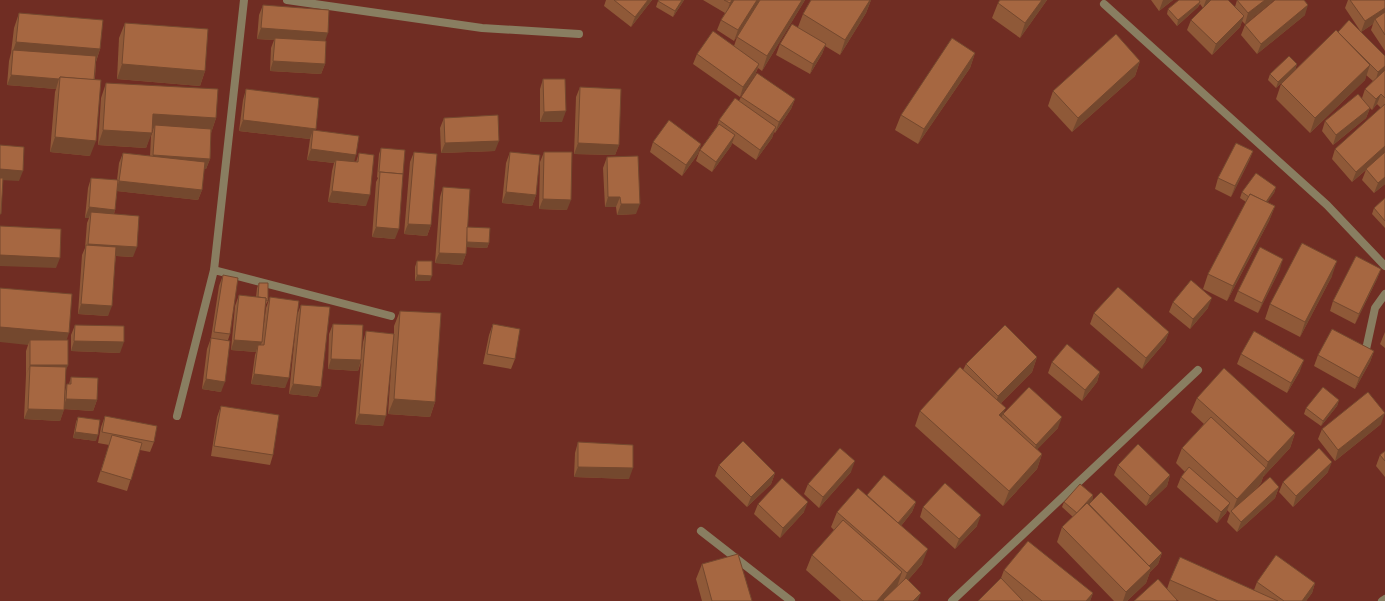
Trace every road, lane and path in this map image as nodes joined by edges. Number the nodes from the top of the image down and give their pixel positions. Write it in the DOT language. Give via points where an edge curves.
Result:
graph roads {
  1 [pos="244,0"];
  2 [pos="287,0"];
  3 [pos="1104,4"];
  4 [pos="579,34"];
  5 [pos="1385,266"];
  6 [pos="214,270"];
  7 [pos="1385,294"];
  8 [pos="391,316"];
  9 [pos="1365,354"];
  10 [pos="1198,370"];
  11 [pos="177,416"];
  12 [pos="702,531"];
  13 [pos="1385,599"];
  14 [pos="791,601"];
  15 [pos="952,601"];
  16 [pos="1382,601"];
  1 -- 6 [label="street"];
  2 -- 4 [label="street" via="482,28"];
  3 -- 5 [label="street" via="1327,205"];
  6 -- 8 [label="street"];
  6 -- 11 [label="street"];
  7 -- 9 [label="street" via="1375,308"];
  10 -- 15 [label="street"];
  12 -- 14 [label="street"];
  13 -- 16 [label="street"];
}
